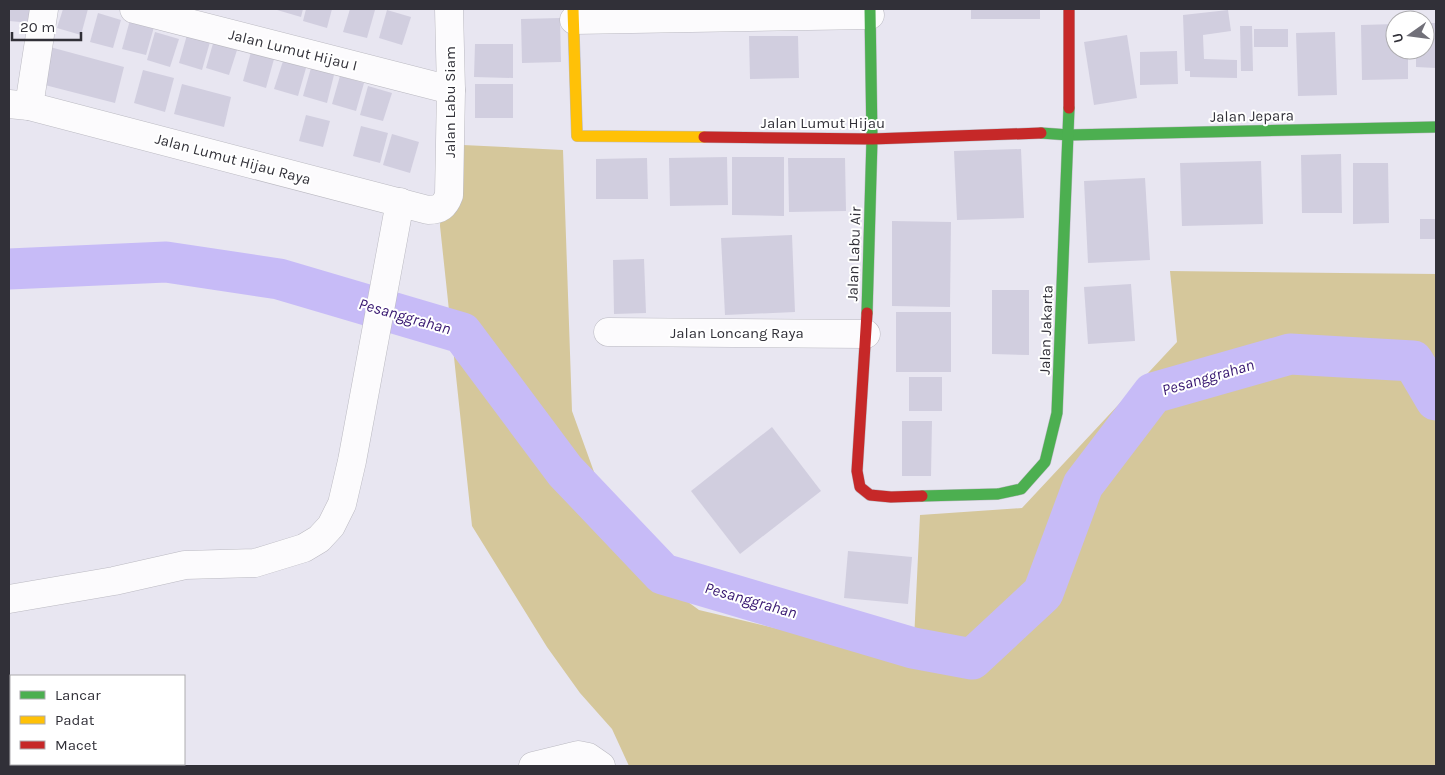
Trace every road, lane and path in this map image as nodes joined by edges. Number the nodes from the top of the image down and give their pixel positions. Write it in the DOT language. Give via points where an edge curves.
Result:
graph roads {
  1 [pos="44,9"];
  2 [pos="134,9"];
  3 [pos="449,9"];
  4 [pos="1069,9"];
  5 [pos="870,12"];
  6 [pos="573,14"];
  7 [pos="451,90"];
  8 [pos="19,105"];
  9 [pos="1436,127"];
  10 [pos="1069,135"];
  11 [pos="872,139"];
  12 [pos="449,195"];
  13 [pos="400,202"];
  14 [pos="608,332"];
  15 [pos="866,334"];
  16 [pos="870,495"];
  17 [pos="9,599"];
  18 [pos="533,766"];
  19 [pos="601,766"];
  1 -- 8 [label="street"];
  2 -- 7 [label="street, Jalan Lumut Hijau I"];
  3 -- 7 [label="street, Jalan Labu Siam"];
  4 -- 10 [label="street, Jalan Jakarta"];
  5 -- 6 [label="street"];
  5 -- 11 [label="street, Jalan Labu Air"];
  6 -- 11 [label="street, Jalan Lumut Hijau" via="578,136"];
  7 -- 12 [label="street, Jalan Labu Siam"];
  8 -- 13 [label="street, Jalan Lumut Hijau Raya"];
  9 -- 10 [label="street, Jalan Jepara"];
  10 -- 11 [label="street, Jalan Lumut Hijau" via="1043,133"];
  10 -- 16 [label="street, Jalan Jakarta" via="1057,413 1046,462 1021,489 998,494 891,498"];
  11 -- 15 [label="street, Jalan Labu Air"];
  12 -- 13 [label="street, Jalan Lumut Hijau Raya" via="443,206 434,210"];
  13 -- 17 [label="street" via="342,504 331,526 319,540 255,563 185,565"];
  14 -- 15 [label="street, Jalan Loncang Raya"];
  15 -- 16 [label="street, Jalan Labu Air" via="857,471 860,487"];
  18 -- 19 [label="street" via="578,755 588,757"];
}
